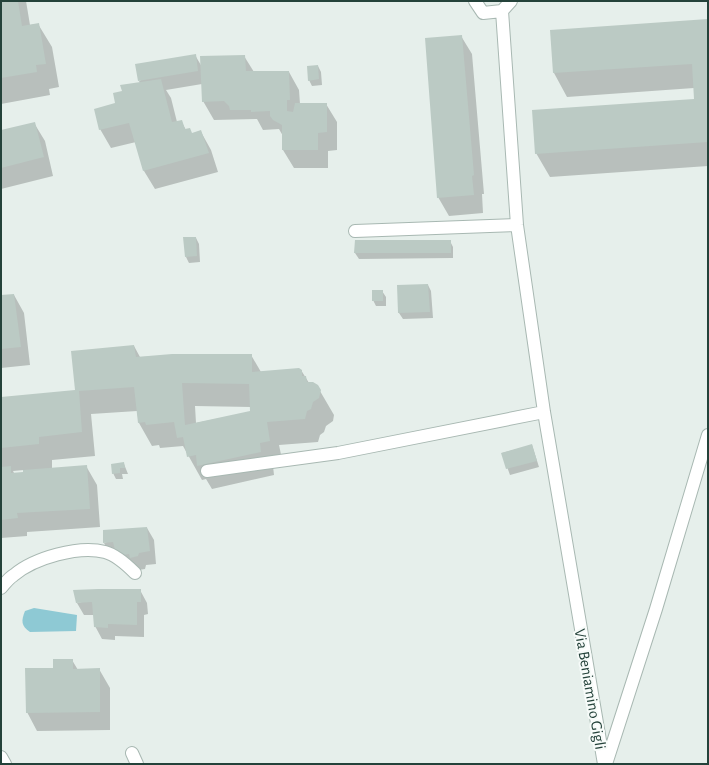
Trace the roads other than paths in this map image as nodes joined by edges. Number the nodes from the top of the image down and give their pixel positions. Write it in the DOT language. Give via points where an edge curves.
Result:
graph roads {
  1 [pos="475,1"];
  2 [pos="511,1"];
  3 [pos="502,12"];
  4 [pos="517,225"];
  5 [pos="355,231"];
  6 [pos="544,412"];
  7 [pos="708,435"];
  8 [pos="207,471"];
  9 [pos="135,573"];
  10 [pos="1,588"];
  11 [pos="1,757"];
  12 [pos="5,764"];
  13 [pos="605,764"];
  1 -- 3 [label="street" via="483,13"];
  2 -- 3 [label="street"];
  3 -- 4 [label="street, Via Beniamino Gigli"];
  4 -- 5 [label="street"];
  4 -- 6 [label="street, Via Beniamino Gigli"];
  6 -- 8 [label="street" via="338,453"];
  6 -- 13 [label="street, Via Beniamino Gigli"];
  7 -- 13 [label="street" via="656,609"];
  9 -- 10 [label="street" via="125,563 106,552 65,552 40,560 15,574"];
  11 -- 12 [label="street"];
}
